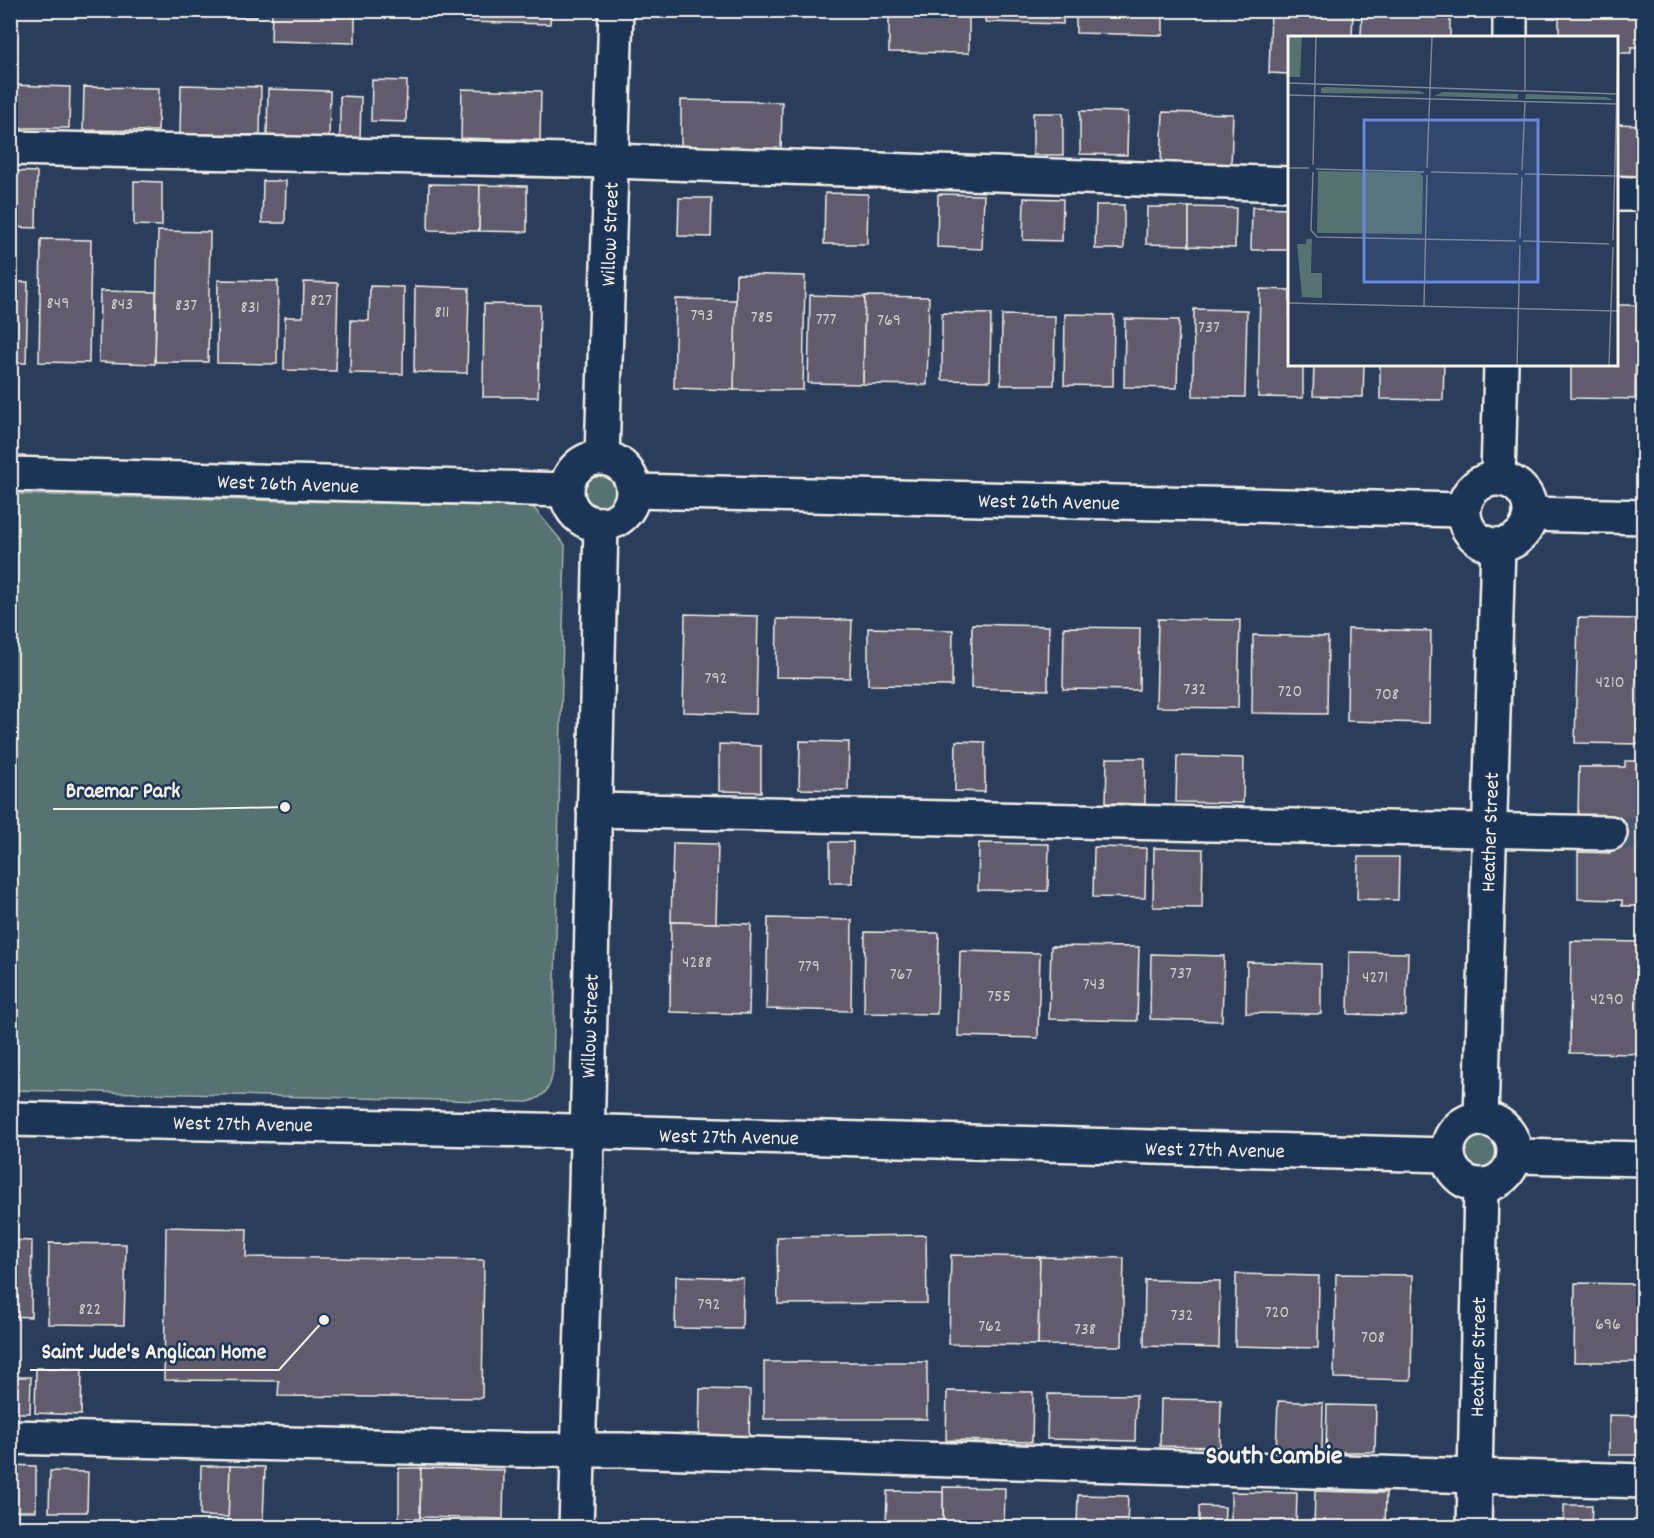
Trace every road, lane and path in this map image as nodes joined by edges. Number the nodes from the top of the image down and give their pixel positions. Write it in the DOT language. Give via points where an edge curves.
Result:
graph roads {
  1 [pos="616,10"];
  2 [pos="1510,10"];
  3 [pos="1510,36"];
  4 [pos="10,148"];
  5 [pos="611,161"];
  6 [pos="1288,184"];
  7 [pos="1618,194"];
  8 [pos="1644,194"];
  9 [pos="1501,366"];
  10 [pos="602,457"];
  11 [pos="10,474"];
  12 [pos="1498,478"];
  13 [pos="566,490"];
  14 [pos="634,492"];
  15 [pos="1463,510"];
  16 [pos="1531,514"];
  17 [pos="1644,517"];
  18 [pos="601,524"];
  19 [pos="1498,545"];
  20 [pos="594,810"];
  21 [pos="1489,831"];
  22 [pos="1610,833"];
  23 [pos="1481,1118"];
  24 [pos="10,1119"];
  25 [pos="587,1132"];
  26 [pos="1447,1155"];
  27 [pos="1514,1156"];
  28 [pos="1644,1159"];
  29 [pos="1481,1186"];
  30 [pos="10,1437"];
  31 [pos="577,1450"];
  32 [pos="1475,1476"];
  33 [pos="1644,1481"];
  34 [pos="576,1527"];
  35 [pos="1474,1527"];
  1 -- 5 [label="street, Willow Street"];
  2 -- 3 [label="street"];
  4 -- 5 [label="street"];
  5 -- 6 [label="street"];
  5 -- 10 [label="street, Willow Street"];
  7 -- 8 [label="street"];
  9 -- 12 [label="street"];
  10 -- 13 [label="street" via="577,466"];
  10 -- 14 [label="street" via="625,468"];
  11 -- 13 [label="street, West 26th Avenue"];
  12 -- 15 [label="street" via="1484,480 1474,487"];
  12 -- 16 [label="street" via="1518,484"];
  13 -- 18 [label="street" via="568,503 576,514 587,522"];
  14 -- 15 [label="street, West 26th Avenue"];
  14 -- 18 [label="street" via="624,514"];
  15 -- 19 [label="street" via="1473,535"];
  16 -- 17 [label="street"];
  16 -- 19 [label="street" via="1520,536"];
  18 -- 20 [label="street, Willow Street"];
  19 -- 21 [label="street, Heather Street"];
  20 -- 21 [label="street"];
  20 -- 25 [label="street, Willow Street"];
  21 -- 22 [label="street"];
  21 -- 23 [label="street, Heather Street"];
  23 -- 26 [label="street" via="1460,1125 1448,1144"];
  23 -- 27 [label="street" via="1502,1125 1514,1144"];
  24 -- 25 [label="street, West 27th Avenue"];
  25 -- 26 [label="street, West 27th Avenue"];
  25 -- 31 [label="street, Willow Street"];
  26 -- 29 [label="street" via="1454,1173"];
  27 -- 28 [label="street"];
  27 -- 29 [label="street" via="1500,1179"];
  29 -- 32 [label="street, Heather Street"];
  30 -- 31 [label="street"];
  31 -- 32 [label="street"];
  31 -- 34 [label="street, Willow Street"];
  32 -- 33 [label="street"];
  32 -- 35 [label="street, Heather Street"];
}
